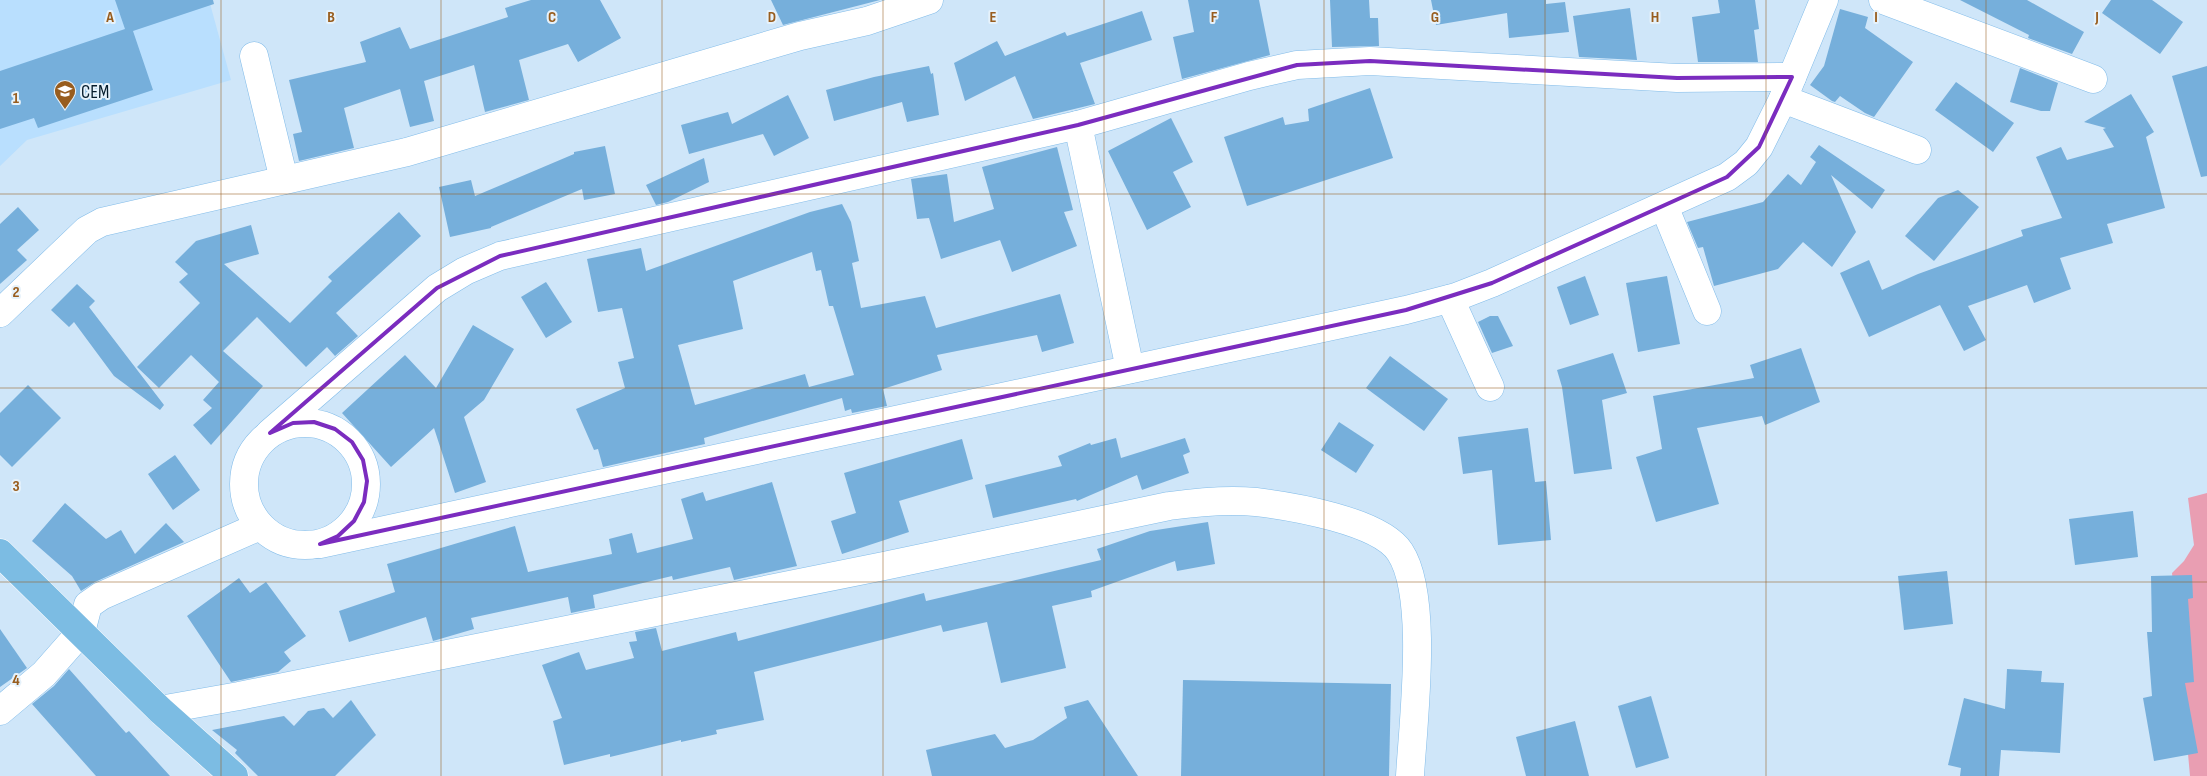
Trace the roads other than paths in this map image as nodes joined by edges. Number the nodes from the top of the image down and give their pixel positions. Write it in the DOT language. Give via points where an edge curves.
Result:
graph roads {
  1 [pos="929,0"];
  2 [pos="1824,0"];
  3 [pos="1883,0"];
  4 [pos="254,56"];
  5 [pos="2092,79"];
  6 [pos="1787,88"];
  7 [pos="1078,125"];
  8 [pos="1917,150"];
  9 [pos="284,180"];
  10 [pos="1664,206"];
  11 [pos="1450,299"];
  12 [pos="1707,311"];
  13 [pos="0,313"];
  14 [pos="1130,368"];
  15 [pos="1490,387"];
  16 [pos="270,433"];
  17 [pos="260,526"];
  18 [pos="320,544"];
  19 [pos="0,553"];
  20 [pos="82,632"];
  21 [pos="160,710"];
  22 [pos="0,711"];
  23 [pos="234,776"];
  24 [pos="1410,776"];
  1 -- 9 [label="street" via="867,21 800,36 407,152"];
  2 -- 6 [label="street"];
  3 -- 5 [label="street"];
  4 -- 9 [label="street"];
  6 -- 7 [label="street" via="1677,78 1370,61 1327,62 1296,65 1249,76"];
  6 -- 8 [label="street"];
  6 -- 10 [label="street" via="1758,148 1746,163 1727,177"];
  7 -- 14 [label="street"];
  7 -- 16 [label="street" via="500,256 437,288"];
  9 -- 13 [label="street" via="102,222 87,230"];
  10 -- 11 [label="street"];
  10 -- 12 [label="street"];
  11 -- 14 [label="street"];
  11 -- 15 [label="street"];
  14 -- 18 [label="street"];
  16 -- 17 [label="street" via="254,449 245,468 244,489 248,508"];
  16 -- 18 [label="street" via="292,423 314,422 334,429 352,442 363,460 367,481 364,502 354,521 338,536"];
  17 -- 18 [label="street" via="277,539 298,545"];
  17 -- 20 [label="street" via="101,596 88,605"];
  19 -- 20 [label="main road"];
  20 -- 21 [label="main road"];
  20 -- 22 [label="street" via="44,674"];
  21 -- 23 [label="main road"];
  21 -- 24 [label="street" via="1169,506 1208,501 1256,502 1340,518 1380,534 1399,551 1409,574 1417,619"];
}
